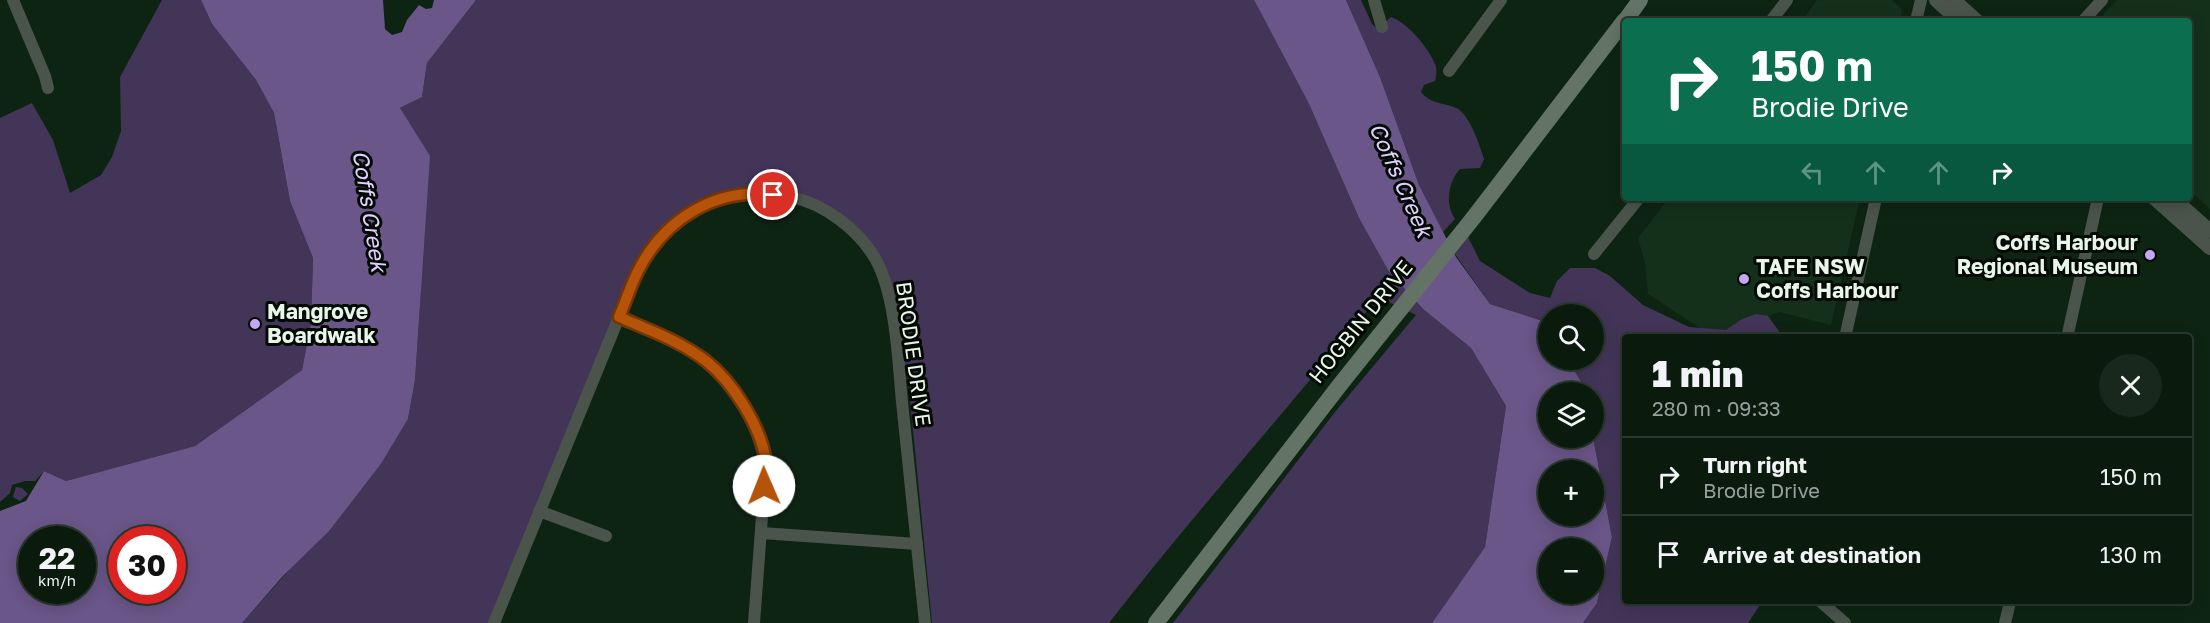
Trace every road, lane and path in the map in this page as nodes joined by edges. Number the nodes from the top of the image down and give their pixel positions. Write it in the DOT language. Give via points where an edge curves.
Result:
graph roads {
  1 [pos="13,0"];
  2 [pos="1374,0"];
  3 [pos="1501,0"];
  4 [pos="1640,0"];
  5 [pos="1787,0"];
  6 [pos="1921,0"];
  7 [pos="1936,0"];
  8 [pos="1954,0"];
  9 [pos="2102,0"];
  10 [pos="1627,18"];
  11 [pos="1773,18"];
  12 [pos="1917,18"];
  13 [pos="1956,18"];
  14 [pos="1974,18"];
  15 [pos="2086,18"];
  16 [pos="1622,25"];
  17 [pos="1382,27"];
  18 [pos="1449,71"];
  19 [pos="48,88"];
  20 [pos="1637,201"];
  21 [pos="1875,201"];
  22 [pos="2097,201"];
  23 [pos="2157,201"];
  24 [pos="2176,201"];
  25 [pos="2210,231"];
  26 [pos="2210,248"];
  27 [pos="1594,254"];
  28 [pos="619,317"];
  29 [pos="1846,334"];
  30 [pos="2068,334"];
  31 [pos="539,511"];
  32 [pos="762,533"];
  33 [pos="606,536"];
  34 [pos="917,544"];
  35 [pos="1823,604"];
  36 [pos="2010,604"];
  37 [pos="494,623"];
  38 [pos="754,623"];
  39 [pos="925,623"];
  40 [pos="1156,623"];
  41 [pos="1845,623"];
  42 [pos="2005,623"];
  1 -- 19 [label="street"];
  2 -- 17 [label="street"];
  3 -- 18 [label="street"];
  4 -- 10 [label="main road, HOGBIN DRIVE"];
  5 -- 11 [label="street"];
  6 -- 12 [label="street"];
  7 -- 13 [label="street"];
  8 -- 14 [label="street"];
  9 -- 15 [label="street"];
  16 -- 40 [label="main road, HOGBIN DRIVE"];
  20 -- 27 [label="street"];
  21 -- 29 [label="street"];
  22 -- 30 [label="street"];
  23 -- 26 [label="street"];
  24 -- 25 [label="street"];
  28 -- 31 [label="street, BRODIE DRIVE"];
  28 -- 32 [label="street" via="675,341 707,362 736,392 754,423 766,463"];
  28 -- 34 [label="street, BRODIE DRIVE" via="639,268 657,242 680,219 716,199 754,192 792,197 823,209 842,223 866,245 890,299"];
  31 -- 33 [label="street"];
  31 -- 37 [label="street, BRODIE DRIVE"];
  32 -- 34 [label="street"];
  32 -- 38 [label="street"];
  34 -- 39 [label="street, BRODIE DRIVE"];
  35 -- 41 [label="street"];
  36 -- 42 [label="street"];
}
